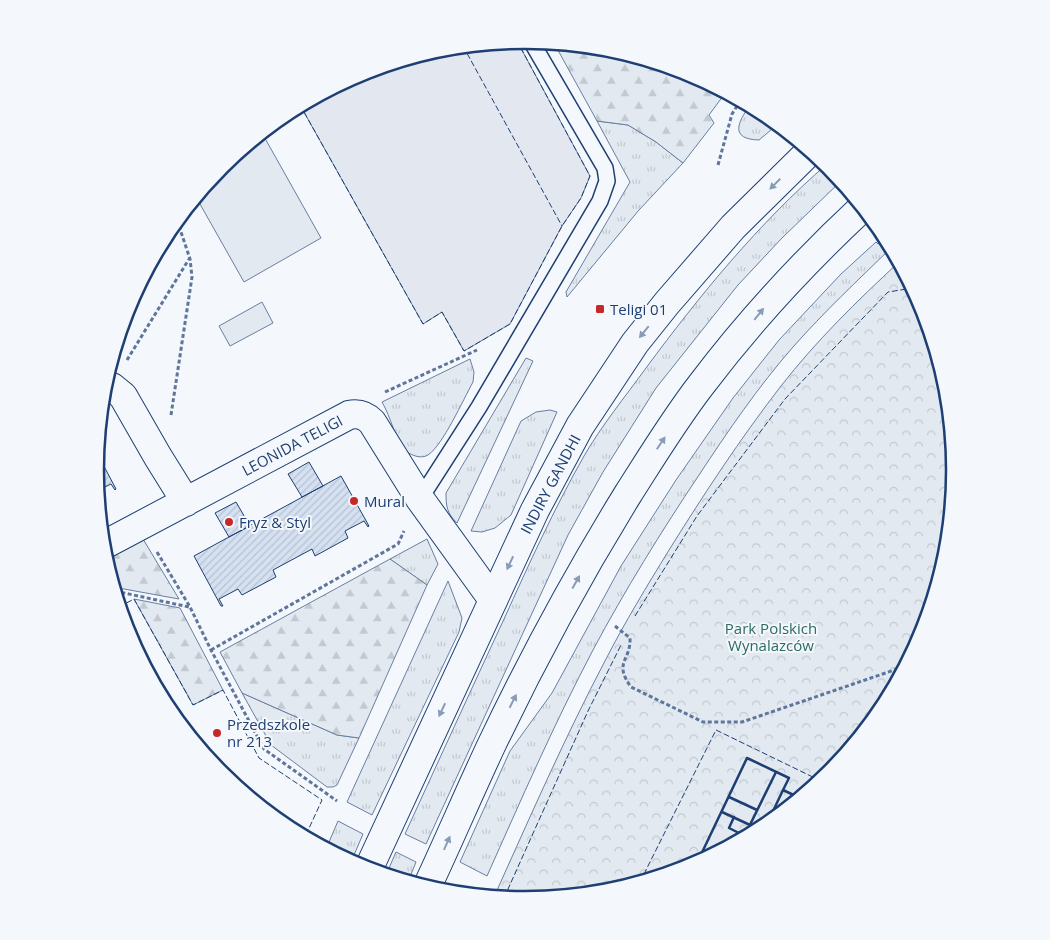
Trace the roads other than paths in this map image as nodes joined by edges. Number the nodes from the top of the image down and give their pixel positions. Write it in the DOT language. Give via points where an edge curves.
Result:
graph roads {
  1 [pos="537,49"];
  2 [pos="806,155"];
  3 [pos="857,212"];
  4 [pos="112,387"];
  5 [pos="420,499"];
  6 [pos="186,502"];
  7 [pos="110,542"];
  8 [pos="492,600"];
  9 [pos="372,862"];
  10 [pos="430,880"];
  1 -- 5 [label="lane" via="605,168 607,181 600,200 479,407"];
  2 -- 8 [label="street, INDIRY GANDHI, one-way" via="733,227 635,343 580,426"];
  10 -- 3 [label="street, one-way" via="491,745 552,625 650,459 700,386 777,292"];
  4 -- 6 [label="street" via="124,396"];
  5 -- 6 [label="street, LEONIDA TELIGI" via="372,422 360,414 349,415"];
  5 -- 8 [label="street, LEONIDA TELIGI"];
  6 -- 7 [label="street, LEONIDA TELIGI"];
  8 -- 9 [label="street, INDIRY GANDHI, one-way"];
}
